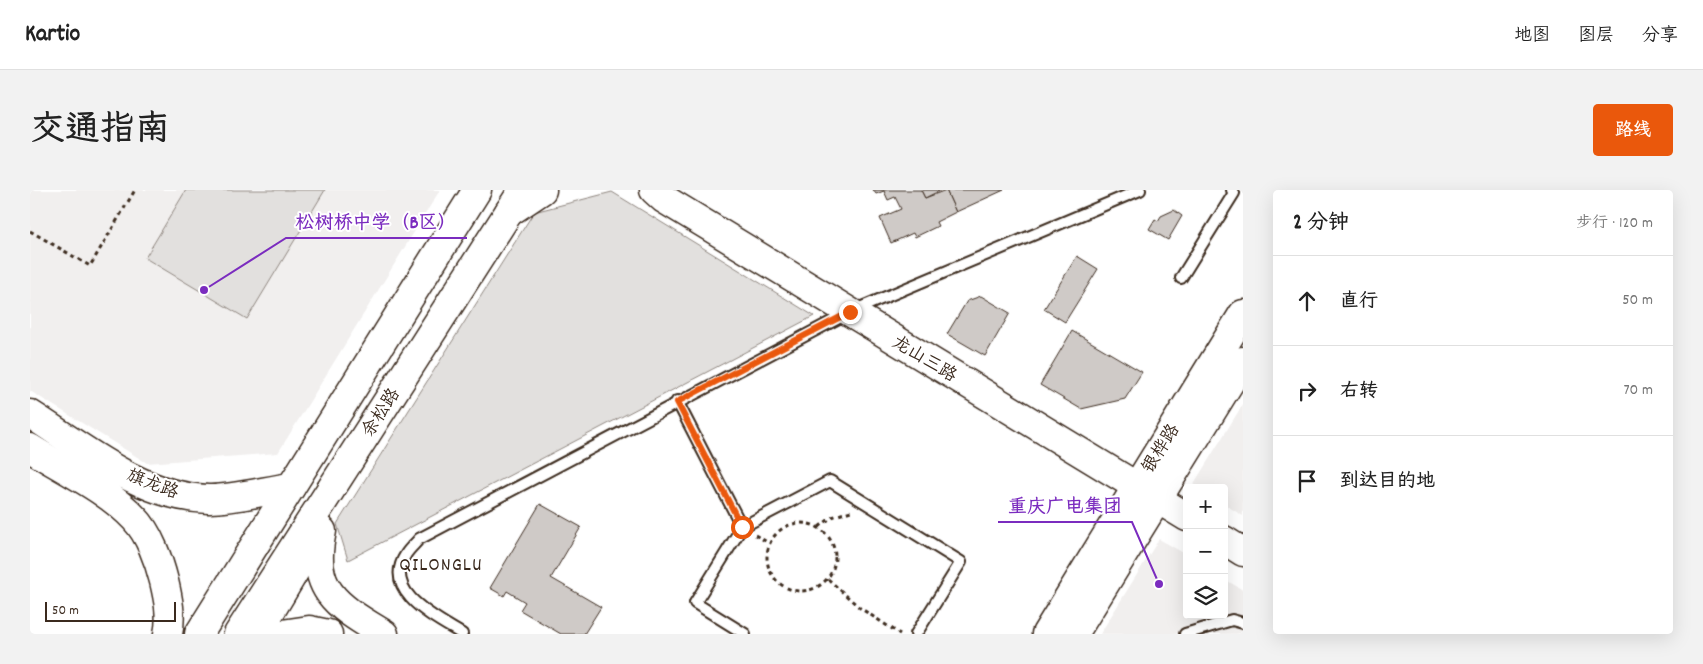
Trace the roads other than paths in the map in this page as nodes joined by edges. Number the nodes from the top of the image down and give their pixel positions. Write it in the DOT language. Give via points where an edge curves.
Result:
graph roads {
  1 [pos="477,190"];
  2 [pos="542,190"];
  3 [pos="636,190"];
  4 [pos="1140,190"];
  5 [pos="1232,190"];
  6 [pos="659,194"];
  7 [pos="516,201"];
  8 [pos="1181,278"];
  9 [pos="850,312"];
  10 [pos="1243,314"];
  11 [pos="1243,361"];
  12 [pos="677,402"];
  13 [pos="30,414"];
  14 [pos="360,443"];
  15 [pos="30,448"];
  16 [pos="291,487"];
  17 [pos="1147,493"];
  18 [pos="1183,515"];
  19 [pos="324,522"];
  20 [pos="742,527"];
  21 [pos="1228,543"];
  22 [pos="1243,552"];
  23 [pos="238,572"];
  24 [pos="1243,623"];
  25 [pos="168,634"];
  26 [pos="183,634"];
  27 [pos="199,634"];
  28 [pos="238,634"];
  29 [pos="257,634"];
  30 [pos="282,634"];
  31 [pos="328,634"];
  32 [pos="384,634"];
  33 [pos="462,634"];
  34 [pos="745,634"];
  35 [pos="916,634"];
  36 [pos="1046,634"];
  37 [pos="1074,634"];
  38 [pos="1185,634"];
  1 -- 16 [label="main road, 余松路"];
  2 -- 7 [label="main road"];
  3 -- 6 [label="main road, 龙山三路"];
  4 -- 9 [label="lane"];
  5 -- 8 [label="lane" via="1234,194"];
  6 -- 9 [label="main road, 龙山三路"];
  7 -- 14 [label="main road, 余松路"];
  9 -- 12 [label="lane"];
  9 -- 17 [label="main road, 龙山三路"];
  10 -- 17 [label="main road, 银桦路"];
  11 -- 17 [label="main road, 银桦路"];
  12 -- 20 [label="lane"];
  12 -- 33 [label="lane" via="419,539 405,554 400,574 405,592 421,609"];
  13 -- 16 [label="main road, 旗龙路" via="128,476 171,494 209,499"];
  14 -- 19 [label="main road"];
  14 -- 28 [label="main road, 余松路"];
  15 -- 25 [label="main road" via="115,501 136,520 162,573 168,601"];
  16 -- 23 [label="main road, 余松路"];
  17 -- 18 [label="main road, 龙山三路"];
  17 -- 36 [label="main road, 银桦路"];
  17 -- 37 [label="main road, 银桦路"];
  19 -- 29 [label="main road"];
  19 -- 32 [label="main road" via="318,554 320,575 347,612"];
  20 -- 34 [label="lane" via="695,603"];
  20 -- 35 [label="lane" via="830,481 868,504 961,562"];
  21 -- 22 [label="main road"];
  23 -- 26 [label="main road"];
  23 -- 27 [label="main road, 余松路"];
  24 -- 38 [label="lane" via="1232,620"];
  30 -- 31 [label="main road" via="309,630"];
}
